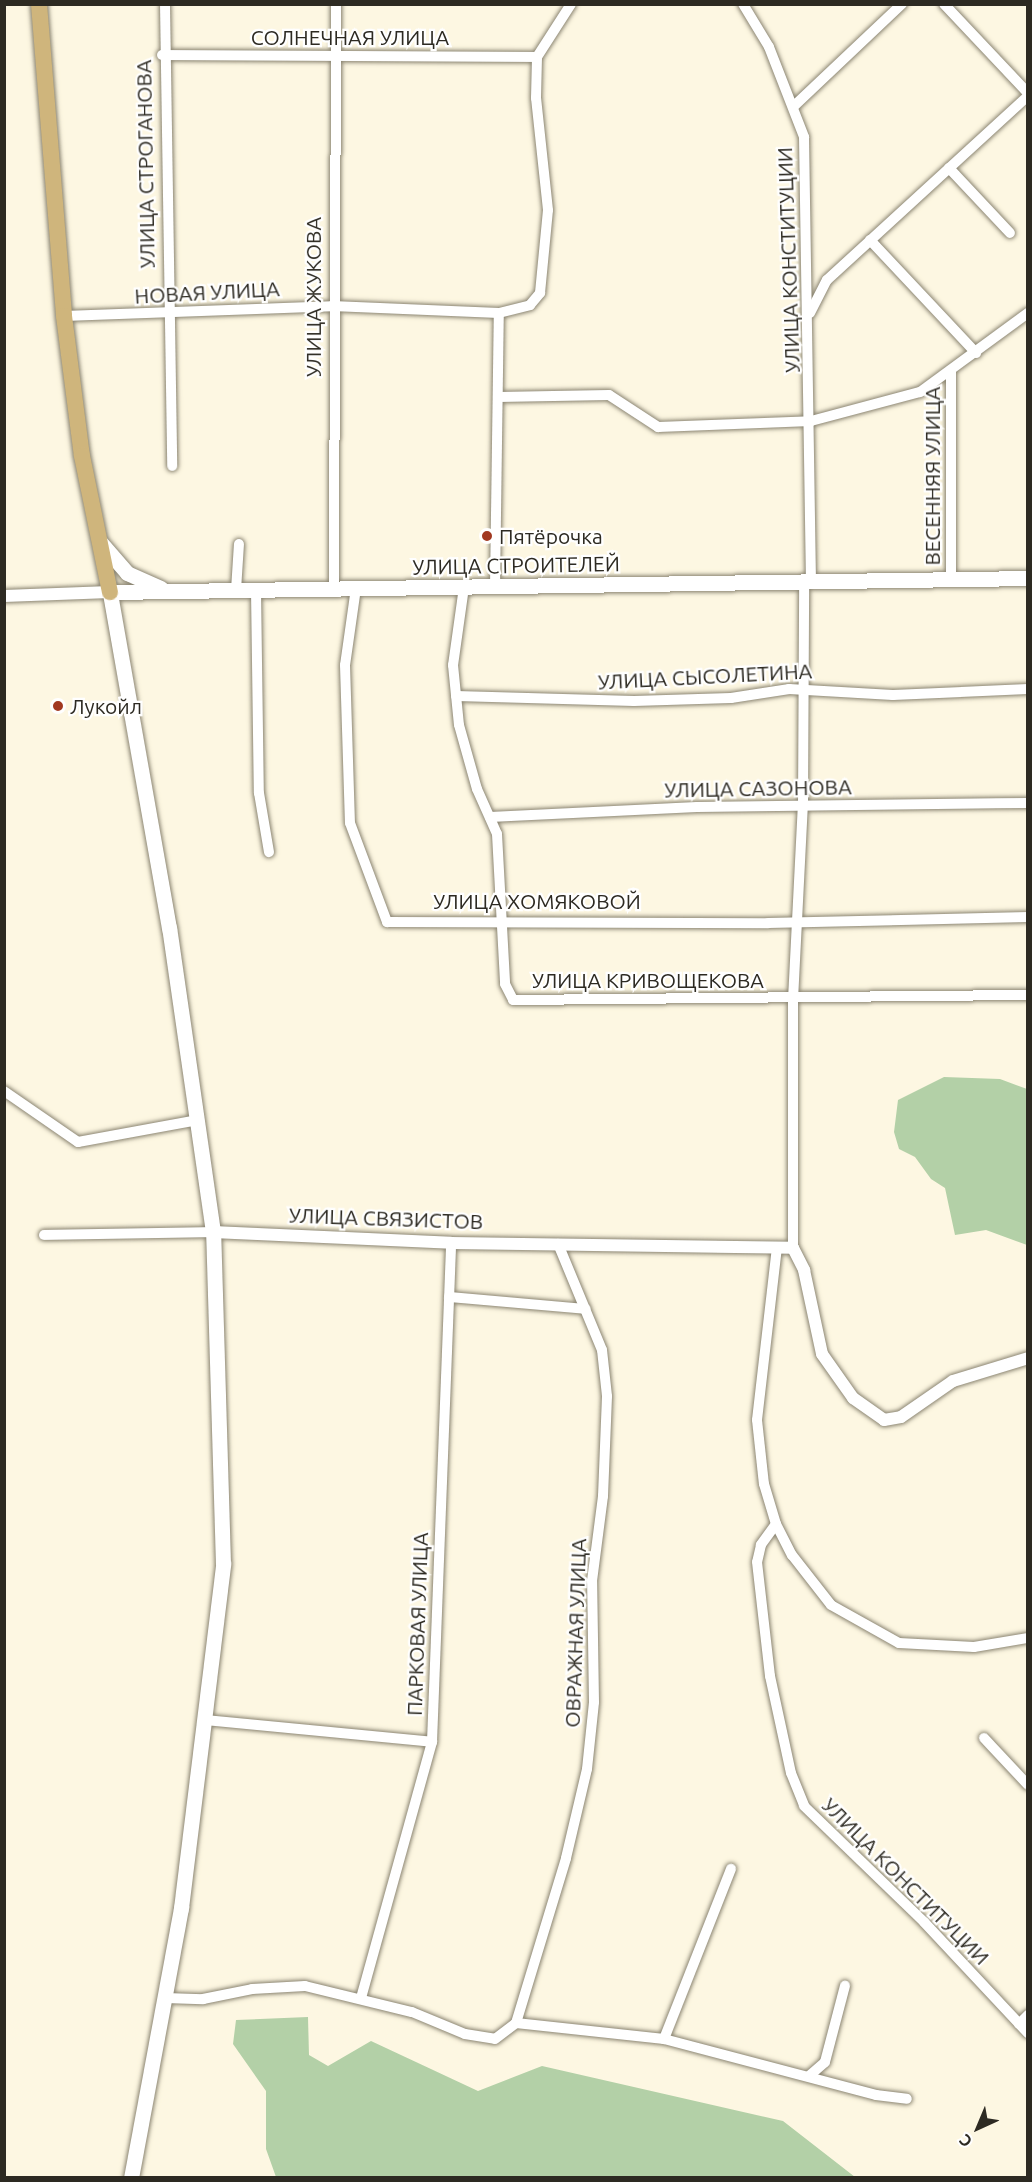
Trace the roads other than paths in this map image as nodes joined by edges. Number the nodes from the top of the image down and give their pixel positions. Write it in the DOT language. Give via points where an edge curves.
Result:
graph roads {
  1 [pos="39,4"];
  2 [pos="165,4"];
  3 [pos="336,4"];
  4 [pos="571,4"];
  5 [pos="743,4"];
  6 [pos="902,4"];
  7 [pos="944,4"];
  8 [pos="162,55"];
  9 [pos="332,56"];
  10 [pos="537,57"];
  11 [pos="1028,95"];
  12 [pos="794,106"];
  13 [pos="949,168"];
  14 [pos="1010,233"];
  15 [pos="870,240"];
  16 [pos="332,306"];
  17 [pos="169,312"];
  18 [pos="499,313"];
  19 [pos="1028,313"];
  20 [pos="809,314"];
  21 [pos="64,316"];
  22 [pos="976,353"];
  23 [pos="951,372"];
  24 [pos="498,397"];
  25 [pos="811,421"];
  26 [pos="172,466"];
  27 [pos="99,540"];
  28 [pos="239,544"];
  29 [pos="1028,578"];
  30 [pos="951,579"];
  31 [pos="808,581"];
  32 [pos="495,586"];
  33 [pos="464,587"];
  34 [pos="356,588"];
  35 [pos="333,589"];
  36 [pos="236,590"];
  37 [pos="256,590"];
  38 [pos="176,591"];
  39 [pos="110,592"];
  40 [pos="4,596"];
  41 [pos="1028,689"];
  42 [pos="803,690"];
  43 [pos="456,696"];
  44 [pos="1028,803"];
  45 [pos="803,805"];
  46 [pos="490,817"];
  47 [pos="269,852"];
  48 [pos="1028,917"];
  49 [pos="503,919"];
  50 [pos="799,921"];
  51 [pos="1028,995"];
  52 [pos="793,1000"];
  53 [pos="4,1091"];
  54 [pos="198,1120"];
  55 [pos="213,1232"];
  56 [pos="44,1235"];
  57 [pos="451,1243"];
  58 [pos="558,1244"];
  59 [pos="777,1248"];
  60 [pos="794,1248"];
  61 [pos="449,1297"];
  62 [pos="585,1309"];
  63 [pos="1028,1358"];
  64 [pos="776,1524"];
  65 [pos="1028,1638"];
  66 [pos="205,1719"];
  67 [pos="984,1738"];
  68 [pos="432,1742"];
  69 [pos="1028,1785"];
  70 [pos="731,1869"];
  71 [pos="845,1986"];
  72 [pos="165,1998"];
  73 [pos="361,1998"];
  74 [pos="1028,2015"];
  75 [pos="516,2024"];
  76 [pos="1019,2024"];
  77 [pos="1028,2033"];
  78 [pos="664,2039"];
  79 [pos="809,2076"];
  80 [pos="907,2099"];
  81 [pos="131,2178"];
  1 -- 21 [label="main road"];
  2 -- 8 [label="street, УЛИЦА СТРОГАНОВА"];
  3 -- 9 [label="street, УЛИЦА ЖУКОВА"];
  4 -- 10 [label="street"];
  5 -- 12 [label="street, УЛИЦА КОНСТИТУЦИИ"];
  6 -- 12 [label="street"];
  7 -- 11 [label="street"];
  8 -- 9 [label="street, СОЛНЕЧНАЯ УЛИЦА"];
  8 -- 17 [label="street, УЛИЦА СТРОГАНОВА"];
  9 -- 10 [label="street, СОЛНЕЧНАЯ УЛИЦА"];
  9 -- 16 [label="street, УЛИЦА ЖУКОВА"];
  10 -- 18 [label="street, НОВАЯ УЛИЦА" via="536,98 548,210 540,293 530,305"];
  11 -- 13 [label="street"];
  12 -- 20 [label="street, УЛИЦА КОНСТИТУЦИИ" via="804,137"];
  13 -- 14 [label="street"];
  13 -- 15 [label="street"];
  15 -- 20 [label="street" via="827,280"];
  15 -- 22 [label="street"];
  16 -- 17 [label="street, НОВАЯ УЛИЦА"];
  16 -- 18 [label="street, НОВАЯ УЛИЦА"];
  16 -- 35 [label="street, УЛИЦА ЖУКОВА"];
  17 -- 21 [label="street, НОВАЯ УЛИЦА"];
  17 -- 26 [label="street, УЛИЦА СТРОГАНОВА"];
  18 -- 24 [label="street"];
  19 -- 22 [label="street"];
  20 -- 25 [label="street, УЛИЦА КОНСТИТУЦИИ"];
  21 -- 27 [label="main road" via="82,456"];
  22 -- 23 [label="street"];
  23 -- 25 [label="street" via="920,392"];
  23 -- 30 [label="street, ВЕСЕННЯЯ УЛИЦА"];
  24 -- 25 [label="street" via="609,395 658,427"];
  24 -- 32 [label="street"];
  25 -- 31 [label="street, УЛИЦА КОНСТИТУЦИИ"];
  27 -- 38 [label="main road" via="127,573"];
  27 -- 39 [label="main road"];
  28 -- 36 [label="street"];
  29 -- 30 [label="main road, УЛИЦА СТРОИТЕЛЕЙ"];
  30 -- 31 [label="main road, УЛИЦА СТРОИТЕЛЕЙ"];
  31 -- 32 [label="main road, УЛИЦА СТРОИТЕЛЕЙ"];
  31 -- 42 [label="street, УЛИЦА КОНСТИТУЦИИ"];
  32 -- 33 [label="main road, УЛИЦА СТРОИТЕЛЕЙ"];
  33 -- 34 [label="main road, УЛИЦА СТРОИТЕЛЕЙ"];
  33 -- 43 [label="street" via="456,625"];
  34 -- 35 [label="main road, УЛИЦА СТРОИТЕЛЕЙ"];
  34 -- 49 [label="street, УЛИЦА ХОМЯКОВОЙ" via="345,666 345,752 350,823 367,878 387,922"];
  35 -- 37 [label="main road, УЛИЦА СТРОИТЕЛЕЙ"];
  36 -- 37 [label="main road, УЛИЦА СТРОИТЕЛЕЙ"];
  36 -- 38 [label="main road, УЛИЦА СТРОИТЕЛЕЙ"];
  37 -- 47 [label="street" via="259,793"];
  38 -- 39 [label="main road, УЛИЦА СТРОИТЕЛЕЙ"];
  39 -- 40 [label="street, УЛИЦА СТРОИТЕЛЕЙ"];
  39 -- 54 [label="main road"];
  41 -- 42 [label="street, УЛИЦА СЫСОЛЕТИНА" via="894,695"];
  42 -- 43 [label="street, УЛИЦА СЫСОЛЕТИНА" via="634,701"];
  42 -- 45 [label="street, УЛИЦА КОНСТИТУЦИИ"];
  43 -- 46 [label="street" via="477,789"];
  44 -- 45 [label="street, УЛИЦА САЗОНОВА"];
  45 -- 46 [label="street, УЛИЦА САЗОНОВА"];
  45 -- 50 [label="street, УЛИЦА КОНСТИТУЦИИ"];
  46 -- 49 [label="street" via="496,834"];
  48 -- 50 [label="street, УЛИЦА ХОМЯКОВОЙ"];
  49 -- 50 [label="street, УЛИЦА ХОМЯКОВОЙ"];
  49 -- 52 [label="street, УЛИЦА КРИВОЩЕКОВА" via="505,984 513,1000"];
  50 -- 52 [label="street, УЛИЦА КОНСТИТУЦИИ"];
  51 -- 52 [label="street"];
  52 -- 60 [label="street, УЛИЦА КОНСТИТУЦИИ"];
  53 -- 54 [label="street" via="78,1142"];
  54 -- 55 [label="main road"];
  55 -- 56 [label="street"];
  55 -- 57 [label="street, УЛИЦА СВЯЗИСТОВ"];
  55 -- 66 [label="main road" via="223,1564"];
  57 -- 58 [label="street, УЛИЦА СВЯЗИСТОВ"];
  57 -- 61 [label="street, ПАРКОВАЯ УЛИЦА"];
  58 -- 59 [label="street, УЛИЦА СВЯЗИСТОВ"];
  58 -- 62 [label="street, ОВРАЖНАЯ УЛИЦА"];
  59 -- 60 [label="street, УЛИЦА СВЯЗИСТОВ"];
  59 -- 64 [label="street" via="757,1420 764,1484"];
  60 -- 63 [label="street" via="804,1270 822,1354 853,1398 884,1420 901,1417 953,1381"];
  61 -- 62 [label="street"];
  61 -- 68 [label="street, ПАРКОВАЯ УЛИЦА"];
  62 -- 75 [label="street, ОВРАЖНАЯ УЛИЦА" via="602,1350 607,1396 603,1496 592,1581 594,1702 587,1769 566,1858"];
  64 -- 65 [label="street" via="792,1555 831,1605 899,1643 974,1647"];
  64 -- 76 [label="street, УЛИЦА КОНСТИТУЦИИ" via="761,1545 757,1562 760,1610 789,1762 804,1806 887,1885"];
  66 -- 68 [label="street"];
  66 -- 72 [label="main road"];
  67 -- 69 [label="street"];
  68 -- 73 [label="street, ПАРКОВАЯ УЛИЦА"];
  70 -- 78 [label="street"];
  71 -- 79 [label="street" via="825,2062"];
  72 -- 73 [label="street" via="203,1999 252,1989 305,1986"];
  72 -- 81 [label="main road"];
  73 -- 75 [label="street" via="465,2034 495,2039"];
  74 -- 76 [label="street"];
  75 -- 78 [label="street"];
  76 -- 77 [label="street, УЛИЦА КОНСТИТУЦИИ"];
  78 -- 79 [label="street"];
  79 -- 80 [label="street" via="876,2096"];
}
